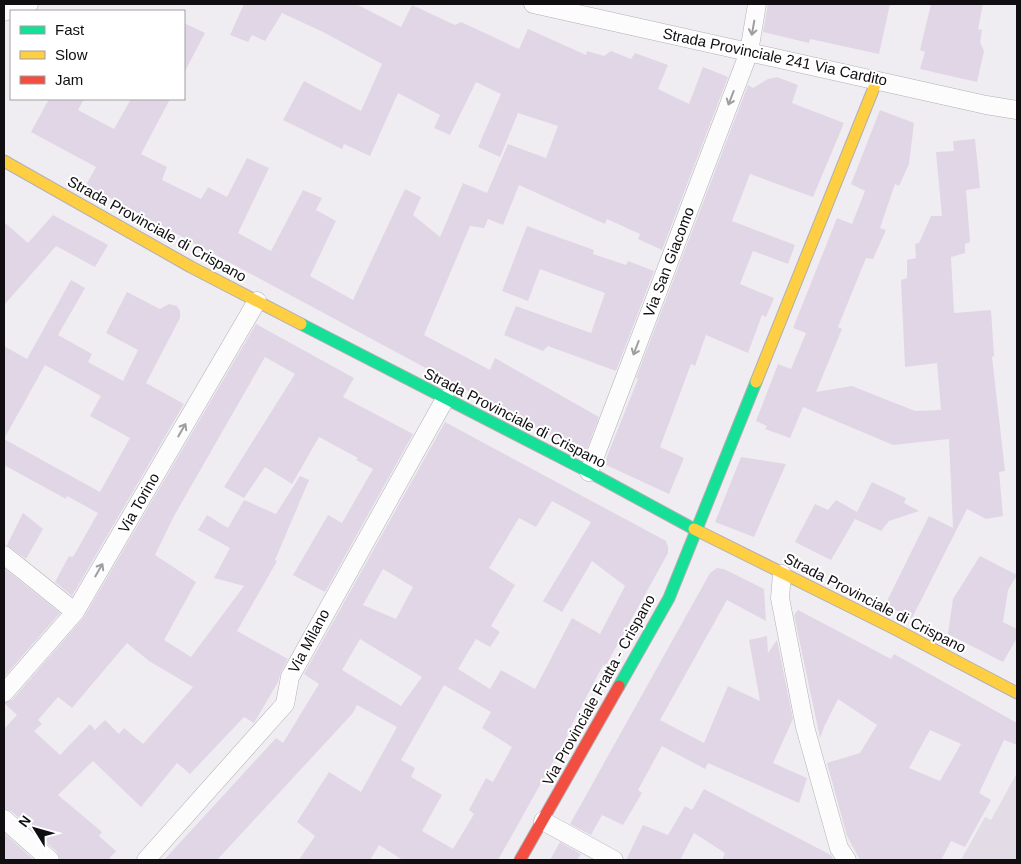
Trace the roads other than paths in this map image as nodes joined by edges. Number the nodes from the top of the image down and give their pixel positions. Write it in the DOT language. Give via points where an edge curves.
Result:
graph roads {
  1 [pos="28,4"];
  2 [pos="533,4"];
  3 [pos="757,4"];
  4 [pos="4,12"];
  5 [pos="749,52"];
  6 [pos="877,80"];
  7 [pos="1017,110"];
  8 [pos="4,160"];
  9 [pos="257,301"];
  10 [pos="445,399"];
  11 [pos="589,472"];
  12 [pos="696,530"];
  13 [pos="4,556"];
  14 [pos="782,574"];
  15 [pos="74,612"];
  16 [pos="4,693"];
  17 [pos="1017,693"];
  18 [pos="4,819"];
  19 [pos="543,821"];
  20 [pos="50,860"];
  21 [pos="146,860"];
  22 [pos="520,860"];
  23 [pos="614,860"];
  24 [pos="847,860"];
  1 -- 4 [label="street"];
  2 -- 5 [label="street, Strada Provinciale 241 Via Cardito"];
  3 -- 5 [label="street, Via San Giacomo, one-way"];
  5 -- 6 [label="street, Strada Provinciale 241 Via Cardito"];
  5 -- 11 [label="street, Via San Giacomo, one-way"];
  6 -- 7 [label="street, Strada Provinciale 241 Via Cardito"];
  6 -- 12 [label="street, Via Provinciale Fratta - Crispano"];
  8 -- 9 [label="street, Strada Provinciale di Crispano"];
  9 -- 10 [label="street, Strada Provinciale di Crispano"];
  15 -- 9 [label="street, Via Torino, one-way"];
  10 -- 11 [label="street, Strada Provinciale di Crispano"];
  10 -- 21 [label="street, Via Milano" via="290,677 285,704"];
  11 -- 12 [label="street, Strada Provinciale di Crispano"];
  12 -- 14 [label="street, Strada Provinciale di Crispano"];
  12 -- 19 [label="street, Via Provinciale Fratta - Crispano" via="669,598"];
  13 -- 15 [label="street"];
  14 -- 17 [label="street, Strada Provinciale di Crispano"];
  14 -- 24 [label="street" via="780,598 805,727 839,848"];
  15 -- 16 [label="street, Via Torino"];
  18 -- 20 [label="street"];
  19 -- 22 [label="street, Via Provinciale Fratta - Crispano"];
  19 -- 23 [label="street"];
}
